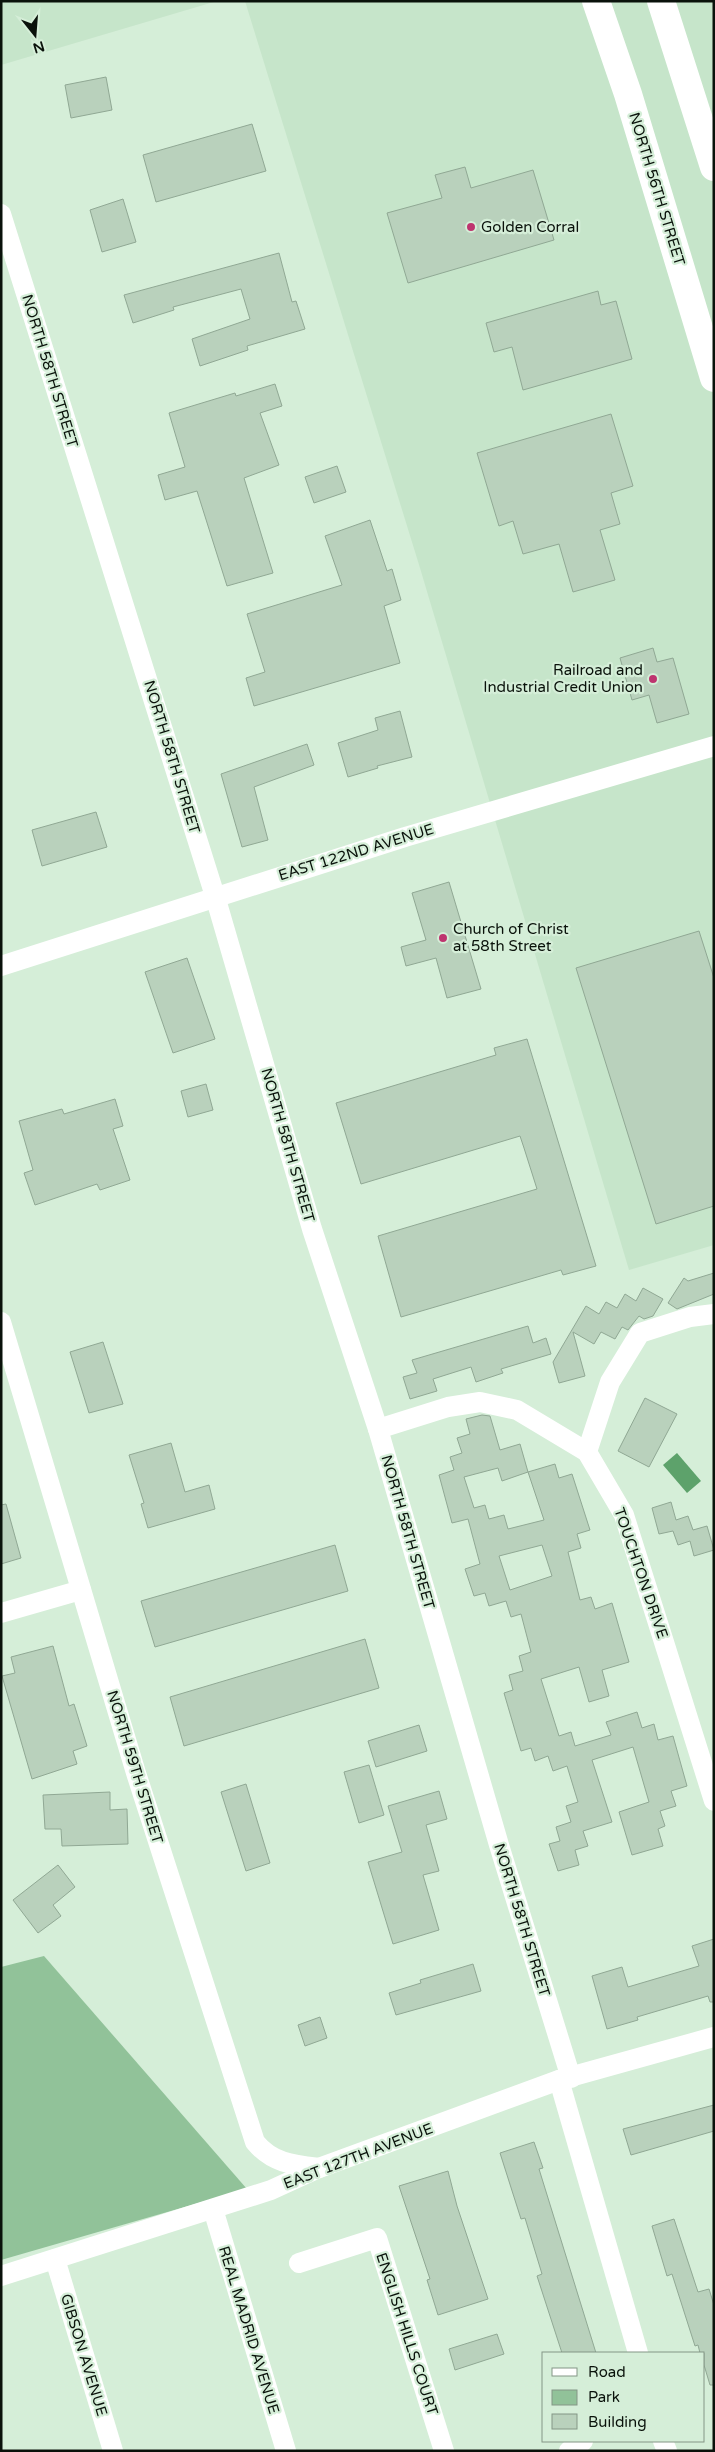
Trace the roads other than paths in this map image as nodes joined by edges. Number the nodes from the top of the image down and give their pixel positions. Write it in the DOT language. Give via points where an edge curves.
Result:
graph roads {
  1 [pos="596,1"];
  2 [pos="661,1"];
  3 [pos="714,167"];
  4 [pos="1,214"];
  5 [pos="714,378"];
  6 [pos="714,746"];
  7 [pos="215,896"];
  8 [pos="1,966"];
  9 [pos="714,1314"];
  10 [pos="1,1322"];
  11 [pos="378,1429"];
  12 [pos="587,1452"];
  13 [pos="80,1590"];
  14 [pos="1,1613"];
  15 [pos="714,1801"];
  16 [pos="714,2036"];
  17 [pos="565,2079"];
  18 [pos="318,2168"];
  19 [pos="213,2208"];
  20 [pos="55,2259"];
  21 [pos="299,2263"];
  22 [pos="1,2276"];
  23 [pos="638,2352"];
  24 [pos="582,2442"];
  25 [pos="113,2451"];
  26 [pos="286,2451"];
  27 [pos="444,2451"];
  28 [pos="569,2451"];
  1 -- 5 [label="main road, NORTH 56TH STREET" via="628,94"];
  2 -- 3 [label="main road"];
  4 -- 7 [label="street, NORTH 58TH STREET"];
  6 -- 7 [label="street, EAST 122ND AVENUE"];
  7 -- 8 [label="street, EAST 122ND AVENUE"];
  7 -- 11 [label="street, NORTH 58TH STREET" via="312,1229"];
  9 -- 12 [label="street" via="690,1317 640,1333 610,1382"];
  10 -- 13 [label="street, NORTH 59TH STREET"];
  11 -- 12 [label="street, TOUCHTON DRIVE" via="448,1407 480,1402 517,1410"];
  11 -- 17 [label="street, NORTH 58TH STREET"];
  12 -- 15 [label="street, TOUCHTON DRIVE" via="624,1515"];
  13 -- 14 [label="street"];
  13 -- 18 [label="street, NORTH 59TH STREET" via="255,2142 265,2154 281,2162"];
  16 -- 17 [label="street, EAST 127TH AVENUE"];
  17 -- 18 [label="street, EAST 127TH AVENUE"];
  17 -- 23 [label="street, NORTH 58TH STREET"];
  18 -- 19 [label="street, EAST 127TH AVENUE" via="271,2190"];
  19 -- 20 [label="street, EAST 127TH AVENUE"];
  19 -- 26 [label="street, REAL MADRID AVENUE"];
  20 -- 22 [label="street, EAST 127TH AVENUE"];
  20 -- 25 [label="street, GIBSON AVENUE"];
  21 -- 27 [label="street, ENGLISH HILLS COURT" via="377,2238"];
  24 -- 28 [label="street"];
}
